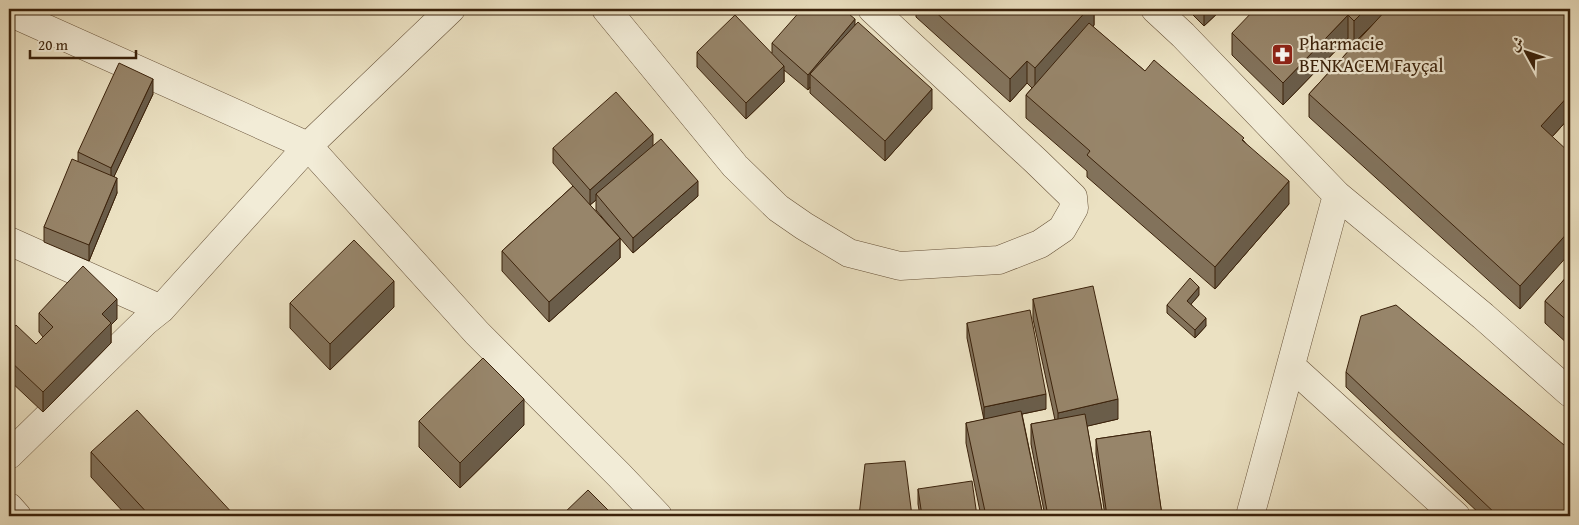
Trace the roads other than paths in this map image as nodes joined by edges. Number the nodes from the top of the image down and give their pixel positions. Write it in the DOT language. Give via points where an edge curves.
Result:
graph roads {
  1 [pos="451,9"];
  2 [pos="606,9"];
  3 [pos="872,9"];
  4 [pos="1155,9"];
  5 [pos="9,12"];
  6 [pos="1203,15"];
  7 [pos="1183,35"];
  8 [pos="308,146"];
  9 [pos="1337,195"];
  10 [pos="9,241"];
  11 [pos="161,309"];
  12 [pos="1291,366"];
  13 [pos="1570,393"];
  14 [pos="9,455"];
  15 [pos="9,507"];
  16 [pos="16,516"];
  17 [pos="658,516"];
  18 [pos="1250,516"];
  19 [pos="1456,516"];
  1 -- 8 [label="street"];
  2 -- 3 [label="street" via="735,166 778,208 849,252 900,266 999,260 1040,244 1062,229 1074,208 1073,197"];
  4 -- 7 [label="street"];
  5 -- 8 [label="street"];
  6 -- 7 [label="street"];
  7 -- 9 [label="street"];
  8 -- 11 [label="street"];
  8 -- 17 [label="street" via="477,333"];
  9 -- 12 [label="street"];
  9 -- 13 [label="street"];
  10 -- 11 [label="street"];
  11 -- 14 [label="street"];
  12 -- 18 [label="street"];
  12 -- 19 [label="street"];
  15 -- 16 [label="street"];
}
